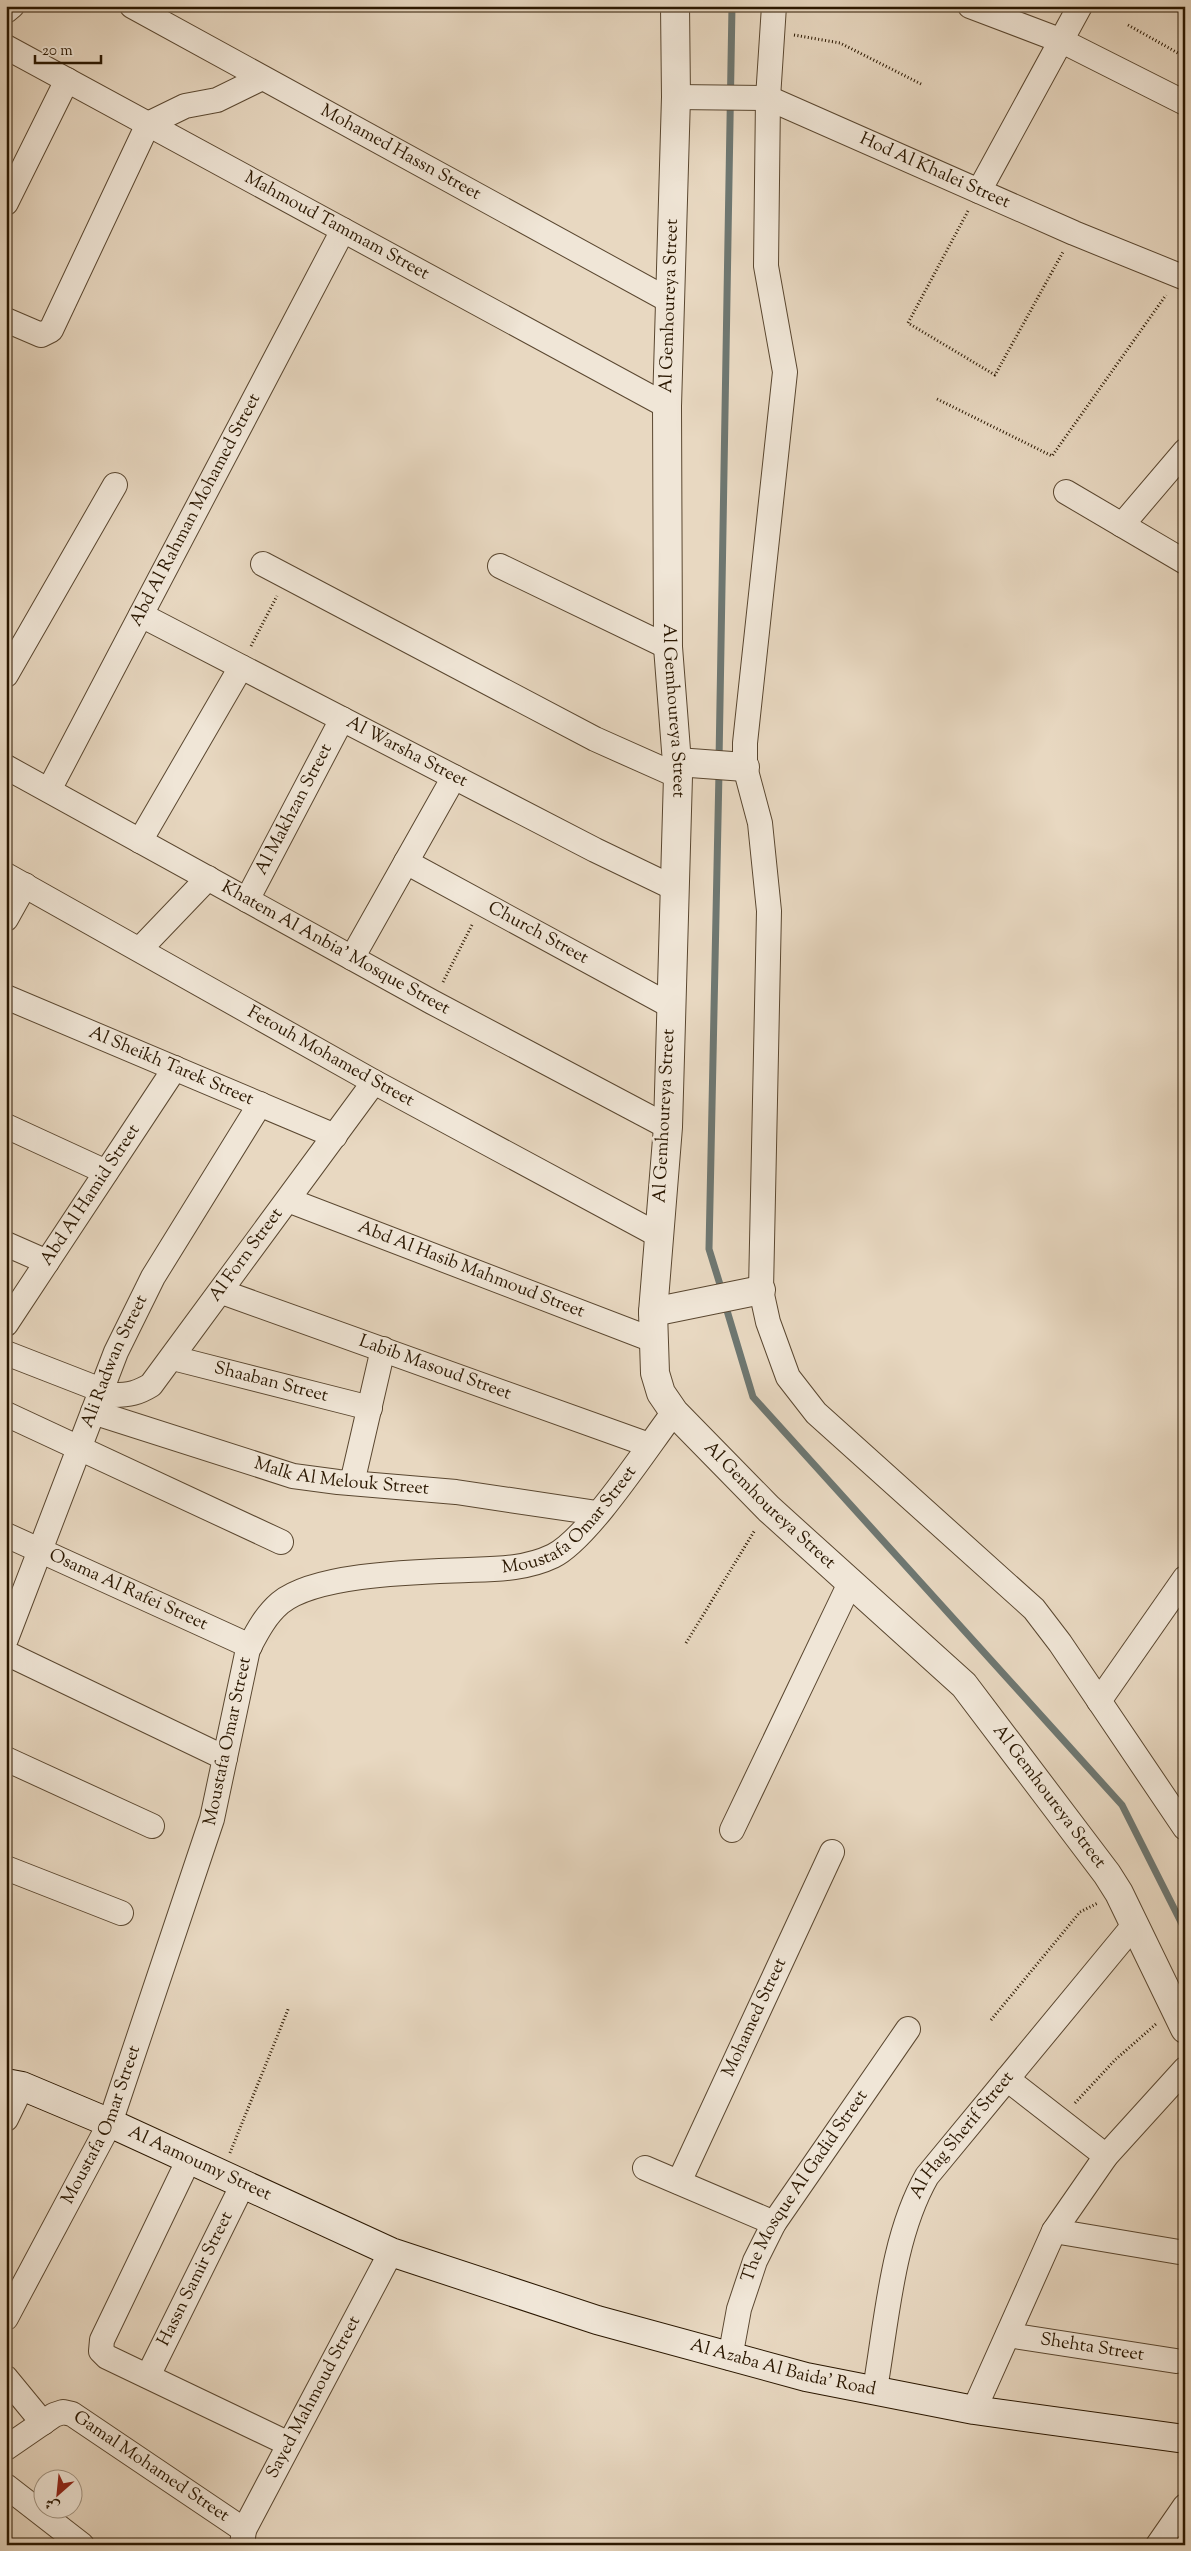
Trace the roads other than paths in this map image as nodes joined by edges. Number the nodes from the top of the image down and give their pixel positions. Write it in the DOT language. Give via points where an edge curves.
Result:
graph roads {
  1 [pos="12,6"];
  2 [pos="132,6"];
  3 [pos="676,6"];
  4 [pos="774,6"];
  5 [pos="970,6"];
  6 [pos="1080,6"];
  7 [pos="6,11"];
  8 [pos="1062,41"];
  9 [pos="6,47"];
  10 [pos="262,78"];
  11 [pos="67,80"];
  12 [pos="676,97"];
  13 [pos="757,98"];
  14 [pos="1185,103"];
  15 [pos="148,124"];
  16 [pos="14,168"];
  17 [pos="978,191"];
  18 [pos="6,203"];
  19 [pos="343,230"];
  20 [pos="1183,274"];
  21 [pos="670,301"];
  22 [pos="6,320"];
  23 [pos="667,406"];
  24 [pos="1185,451"];
  25 [pos="114,485"];
  26 [pos="1066,492"];
  27 [pos="1122,525"];
  28 [pos="1182,556"];
  29 [pos="263,564"];
  30 [pos="500,566"];
  31 [pos="141,615"];
  32 [pos="668,647"];
  33 [pos="240,666"];
  34 [pos="6,675"];
  35 [pos="342,719"];
  36 [pos="6,767"];
  37 [pos="683,767"];
  38 [pos="738,767"];
  39 [pos="454,777"];
  40 [pos="49,790"];
  41 [pos="140,841"];
  42 [pos="406,862"];
  43 [pos="208,878"];
  44 [pos="16,880"];
  45 [pos="674,888"];
  46 [pos="247,900"];
  47 [pos="6,919"];
  48 [pos="140,950"];
  49 [pos="352,958"];
  50 [pos="6,996"];
  51 [pos="671,1006"];
  52 [pos="175,1068"];
  53 [pos="374,1082"];
  54 [pos="260,1104"];
  55 [pos="6,1126"];
  56 [pos="668,1126"];
  57 [pos="336,1136"];
  58 [pos="106,1172"];
  59 [pos="288,1200"];
  60 [pos="658,1235"];
  61 [pos="6,1244"];
  62 [pos="47,1262"];
  63 [pos="222,1292"];
  64 [pos="750,1292"];
  65 [pos="653,1312"];
  66 [pos="6,1324"];
  67 [pos="653,1340"];
  68 [pos="383,1350"];
  69 [pos="6,1353"];
  70 [pos="173,1358"];
  71 [pos="101,1390"];
  72 [pos="370,1408"];
  73 [pos="93,1412"];
  74 [pos="674,1412"];
  75 [pos="6,1414"];
  76 [pos="649,1446"];
  77 [pos="78,1450"];
  78 [pos="352,1483"];
  79 [pos="597,1513"];
  80 [pos="6,1535"];
  81 [pos="281,1542"];
  82 [pos="40,1550"];
  83 [pos="1185,1578"];
  84 [pos="850,1581"];
  85 [pos="6,1639"];
  86 [pos="250,1646"];
  87 [pos="6,1653"];
  88 [pos="1099,1702"];
  89 [pos="225,1758"];
  90 [pos="6,1759"];
  91 [pos="152,1826"];
  92 [pos="1185,1828"];
  93 [pos="732,1830"];
  94 [pos="832,1852"];
  95 [pos="6,1868"];
  96 [pos="121,1913"];
  97 [pos="1135,1924"];
  98 [pos="1180,2018"];
  99 [pos="908,2028"];
  100 [pos="1185,2070"];
  101 [pos="1007,2079"];
  102 [pos="14,2084"];
  103 [pos="6,2119"];
  104 [pos="110,2123"];
  105 [pos="1106,2156"];
  106 [pos="189,2159"];
  107 [pos="645,2168"];
  108 [pos="233,2179"];
  109 [pos="679,2182"];
  110 [pos="774,2222"];
  111 [pos="1054,2231"];
  112 [pos="391,2252"];
  113 [pos="1185,2253"];
  114 [pos="6,2318"];
  115 [pos="1008,2335"];
  116 [pos="730,2358"];
  117 [pos="1176,2361"];
  118 [pos="148,2376"];
  119 [pos="6,2378"];
  120 [pos="875,2389"];
  121 [pos="974,2410"];
  122 [pos="43,2424"];
  123 [pos="1185,2439"];
  124 [pos="289,2444"];
  125 [pos="6,2448"];
  126 [pos="6,2486"];
  127 [pos="1185,2506"];
  128 [pos="243,2537"];
  129 [pos="82,2545"];
  130 [pos="1158,2545"];
  1 -- 7 [label="street"];
  2 -- 10 [label="street, Mohamed Hassn Street"];
  3 -- 12 [label="street, Al Gemhoureya Street"];
  4 -- 13 [label="street" via="772,32"];
  5 -- 8 [label="street"];
  6 -- 8 [label="street"];
  8 -- 14 [label="street"];
  8 -- 17 [label="street"];
  9 -- 11 [label="street, Mahmoud Tammam Street"];
  10 -- 15 [label="street" via="217,100 185,106"];
  10 -- 21 [label="street, Mohamed Hassn Street"];
  11 -- 15 [label="street, Mahmoud Tammam Street"];
  11 -- 16 [label="street"];
  12 -- 13 [label="street, Hod Al Khalei Street"];
  12 -- 21 [label="street, Al Gemhoureya Street"];
  13 -- 17 [label="street, Hod Al Khalei Street"];
  13 -- 38 [label="street" via="766,266 785,372 745,743"];
  15 -- 19 [label="street, Mahmoud Tammam Street"];
  15 -- 22 [label="street" via="51,330 41,335"];
  16 -- 18 [label="street"];
  17 -- 20 [label="street, Hod Al Khalei Street" via="1074,233"];
  19 -- 23 [label="street, Mahmoud Tammam Street"];
  19 -- 31 [label="street, Abd Al Rahman Mohamed Street"];
  21 -- 23 [label="street, Al Gemhoureya Street"];
  23 -- 32 [label="street, Al Gemhoureya Street"];
  24 -- 27 [label="street"];
  25 -- 34 [label="street"];
  26 -- 27 [label="street"];
  27 -- 28 [label="street"];
  29 -- 37 [label="street" via="595,739"];
  30 -- 32 [label="street"];
  31 -- 33 [label="street, Al Warsha Street"];
  31 -- 40 [label="street, Abd Al Rahman Mohamed Street"];
  32 -- 37 [label="street, Al Gemhoureya Street"];
  33 -- 35 [label="street, Al Warsha Street"];
  33 -- 41 [label="street"];
  35 -- 39 [label="street, Al Warsha Street"];
  35 -- 46 [label="street, Al Makhzan Street"];
  36 -- 40 [label="street, Khatem Al Anbia' Mosque Street"];
  37 -- 38 [label="street"];
  37 -- 45 [label="street, Al Gemhoureya Street"];
  38 -- 64 [label="street" via="760,823 769,911"];
  39 -- 42 [label="street"];
  39 -- 45 [label="street, Al Warsha Street"];
  40 -- 41 [label="street, Khatem Al Anbia' Mosque Street"];
  41 -- 43 [label="street, Khatem Al Anbia' Mosque Street"];
  42 -- 49 [label="street"];
  42 -- 51 [label="street, Church Street"];
  43 -- 46 [label="street, Khatem Al Anbia' Mosque Street"];
  43 -- 48 [label="street"];
  44 -- 47 [label="street"];
  44 -- 48 [label="street, Fetouh Mohamed Street"];
  45 -- 51 [label="street, Al Gemhoureya Street"];
  46 -- 49 [label="street, Khatem Al Anbia' Mosque Street"];
  48 -- 53 [label="street, Fetouh Mohamed Street"];
  49 -- 56 [label="street, Khatem Al Anbia' Mosque Street"];
  50 -- 52 [label="street, Al Sheikh Tarek Street"];
  51 -- 56 [label="street, Al Gemhoureya Street"];
  52 -- 54 [label="street, Al Sheikh Tarek Street"];
  52 -- 58 [label="street, Abd Al Hamid Street"];
  53 -- 57 [label="street, Al Forn Street"];
  53 -- 60 [label="street, Fetouh Mohamed Street"];
  54 -- 57 [label="street, Al Sheikh Tarek Street"];
  54 -- 71 [label="street, Ali Radwan Street" via="153,1277"];
  55 -- 58 [label="street"];
  56 -- 60 [label="street, Al Gemhoureya Street"];
  57 -- 59 [label="street, Al Forn Street"];
  58 -- 62 [label="street, Abd Al Hamid Street"];
  59 -- 63 [label="street, Al Forn Street"];
  59 -- 67 [label="street, Abd Al Hasib Mahmoud Street"];
  60 -- 65 [label="street, Al Gemhoureya Street"];
  61 -- 62 [label="street"];
  62 -- 66 [label="street, Abd Al Hamid Street"];
  63 -- 68 [label="street, Labib Masoud Street"];
  63 -- 70 [label="street, Al Forn Street"];
  64 -- 65 [label="street"];
  64 -- 88 [label="street" via="768,1322 788,1377 816,1413 1034,1610"];
  65 -- 67 [label="street, Al Gemhoureya Street"];
  67 -- 74 [label="street, Al Gemhoureya Street" via="655,1373 661,1393"];
  68 -- 72 [label="street"];
  68 -- 76 [label="street, Labib Masoud Street"];
  69 -- 71 [label="street, Al Forn Street"];
  70 -- 71 [label="street, Al Forn Street" via="151,1385 140,1392 114,1395"];
  70 -- 72 [label="street, Shaaban Street"];
  71 -- 73 [label="street, Ali Radwan Street"];
  72 -- 78 [label="street"];
  73 -- 77 [label="street, Ali Radwan Street"];
  73 -- 78 [label="street, Malk Al Melouk Street" via="293,1476"];
  74 -- 76 [label="street, Moustafa Omar Street"];
  74 -- 84 [label="street, Al Gemhoureya Street" via="769,1509"];
  75 -- 77 [label="street"];
  76 -- 79 [label="street, Moustafa Omar Street"];
  77 -- 81 [label="street"];
  77 -- 82 [label="street, Ali Radwan Street"];
  78 -- 79 [label="street, Malk Al Melouk Street" via="456,1492"];
  79 -- 86 [label="street, Moustafa Omar Street" via="582,1532 554,1556 514,1569 366,1576 305,1589 280,1603 261,1624"];
  80 -- 82 [label="street, Osama Al Rafei Street"];
  82 -- 85 [label="street, Ali Radwan Street"];
  82 -- 86 [label="street, Osama Al Rafei Street"];
  83 -- 88 [label="street"];
  84 -- 93 [label="street"];
  84 -- 97 [label="street, Al Gemhoureya Street" via="964,1685 1119,1893"];
  86 -- 89 [label="street, Moustafa Omar Street"];
  87 -- 89 [label="street"];
  88 -- 92 [label="street"];
  89 -- 104 [label="street, Moustafa Omar Street" via="212,1819"];
  90 -- 91 [label="street"];
  94 -- 109 [label="street, Mohamed Street"];
  95 -- 96 [label="street"];
  97 -- 98 [label="street, Al Gemhoureya Street"];
  97 -- 101 [label="street, Al Hag Sherif Street"];
  99 -- 110 [label="street, The Mosque Al Gadid Street"];
  100 -- 105 [label="street"];
  101 -- 105 [label="street"];
  101 -- 120 [label="street, Al Hag Sherif Street" via="927,2176 914,2199 899,2249"];
  102 -- 103 [label="street"];
  102 -- 104 [label="street, Al Aamoumy Street"];
  104 -- 106 [label="street, Al Aamoumy Street"];
  104 -- 114 [label="street, Moustafa Omar Street"];
  105 -- 111 [label="street"];
  106 -- 108 [label="street, Al Aamoumy Street"];
  106 -- 118 [label="street" via="101,2343 101,2351 106,2357"];
  107 -- 109 [label="street"];
  108 -- 112 [label="street, Al Aamoumy Street"];
  108 -- 118 [label="street, Hassn Samir Street"];
  109 -- 110 [label="street"];
  110 -- 116 [label="street, The Mosque Al Gadid Street" via="755,2261 739,2308"];
  111 -- 113 [label="street"];
  111 -- 115 [label="street"];
  112 -- 116 [label="street, Al Azaba Al Baida' Road" via="597,2320"];
  112 -- 124 [label="street, Sayed Mahmoud Street"];
  115 -- 117 [label="street, Shehta Street"];
  115 -- 121 [label="street"];
  116 -- 120 [label="street, Al Azaba Al Baida' Road" via="806,2377"];
  118 -- 124 [label="street"];
  119 -- 122 [label="street"];
  120 -- 121 [label="street, Al Azaba Al Baida' Road"];
  121 -- 123 [label="street, Al Azaba Al Baida' Road"];
  122 -- 125 [label="street, Gamal Mohamed Street"];
  122 -- 128 [label="street, Gamal Mohamed Street" via="58,2412 72,2414"];
  124 -- 128 [label="street, Sayed Mahmoud Street"];
  126 -- 129 [label="street"];
  127 -- 130 [label="street"];
}
